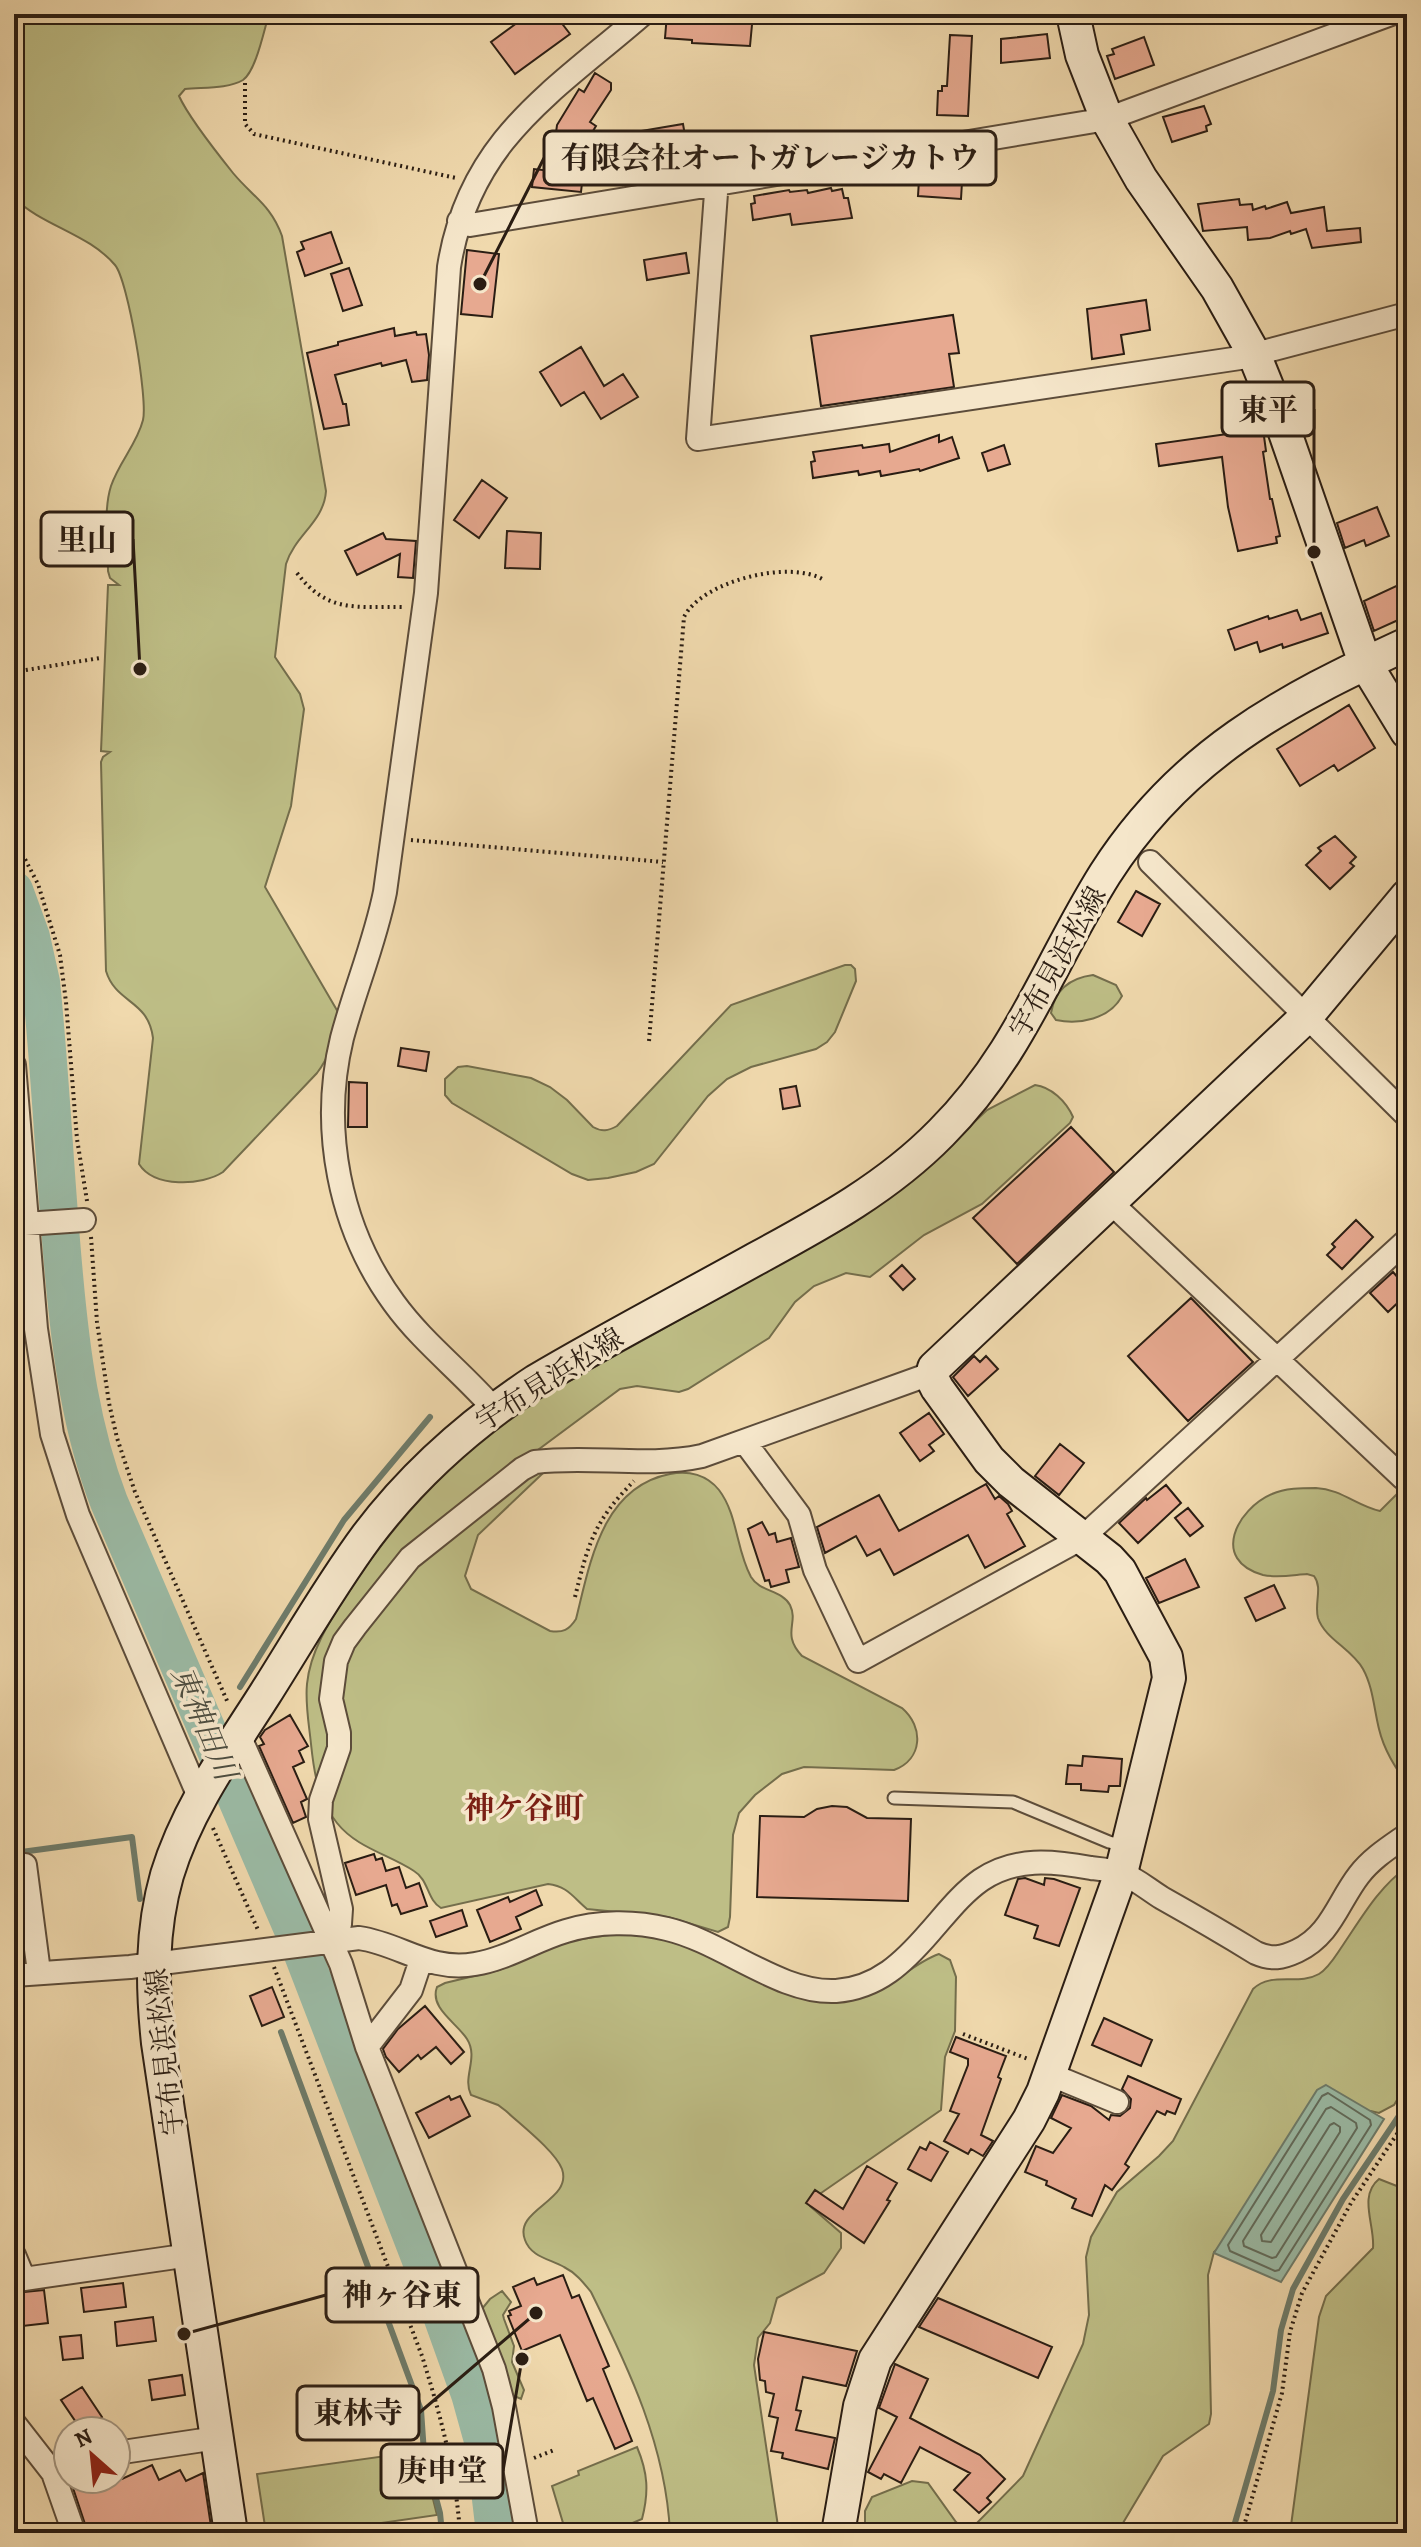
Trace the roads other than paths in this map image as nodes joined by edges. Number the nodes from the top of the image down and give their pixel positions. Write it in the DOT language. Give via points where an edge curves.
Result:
graph roads {
  1 [pos="643,14"];
  2 [pos="1073,14"];
  3 [pos="1391,14"];
  4 [pos="1107,119"];
  5 [pos="715,184"];
  6 [pos="459,221"];
  7 [pos="1407,314"];
  8 [pos="1254,354"];
  9 [pos="1407,644"];
  10 [pos="1365,663"];
  11 [pos="1407,732"];
  12 [pos="1150,862"];
  13 [pos="1407,896"];
  14 [pos="1306,1017"];
  15 [pos="14,1065"];
  16 [pos="1407,1116"];
  17 [pos="1109,1201"];
  18 [pos="87,1220"];
  19 [pos="28,1224"];
  20 [pos="1407,1240"];
  21 [pos="25,1331"];
  22 [pos="1277,1359"];
  23 [pos="933,1373"];
  24 [pos="494,1409"];
  25 [pos="744,1441"];
  26 [pos="1403,1478"];
  27 [pos="1082,1538"];
  28 [pos="238,1736"];
  29 [pos="202,1794"];
  30 [pos="894,1798"];
  31 [pos="1407,1835"];
  32 [pos="1124,1860"];
  33 [pos="14,1867"];
  34 [pos="328,1941"];
  35 [pos="421,1960"];
  36 [pos="153,1963"];
  37 [pos="39,1972"];
  38 [pos="14,1975"];
  39 [pos="367,2047"];
  40 [pos="1050,2071"];
  41 [pos="1117,2102"];
  42 [pos="14,2255"];
  43 [pos="190,2255"];
  44 [pos="14,2423"];
  45 [pos="217,2438"];
  46 [pos="132,2451"];
  47 [pos="52,2457"];
  48 [pos="61,2495"];
  49 [pos="74,2533"];
  50 [pos="231,2533"];
  51 [pos="527,2533"];
  52 [pos="838,2533"];
  1 -- 6 [label="street" via="519,121 493,153"];
  2 -- 4 [label="street"];
  3 -- 4 [label="street"];
  4 -- 5 [label="street"];
  4 -- 8 [label="street"];
  5 -- 6 [label="street" via="470,225"];
  5 -- 8 [label="street" via="698,439"];
  6 -- 24 [label="street" via="449,267 424,607 393,838 381,911 337,1064 333,1120 339,1176 360,1242 394,1303"];
  7 -- 8 [label="street"];
  8 -- 10 [label="street"];
  9 -- 10 [label="street, 宇布見浜松線"];
  10 -- 11 [label="street"];
  10 -- 24 [label="street, 宇布見浜松線" via="1240,733 1155,808 1104,876 996,1069 957,1117 904,1167 844,1210 557,1368"];
  12 -- 14 [label="street"];
  13 -- 14 [label="street"];
  14 -- 16 [label="street"];
  14 -- 17 [label="street"];
  15 -- 19 [label="street"];
  17 -- 22 [label="street"];
  17 -- 23 [label="street" via="940,1359"];
  18 -- 19 [label="street"];
  19 -- 21 [label="street"];
  20 -- 22 [label="street"];
  21 -- 29 [label="street" via="70,1495"];
  22 -- 26 [label="street"];
  22 -- 27 [label="street"];
  23 -- 25 [label="street"];
  23 -- 27 [label="street" via="937,1388 989,1460"];
  24 -- 28 [label="street, 宇布見浜松線" via="448,1449 368,1535"];
  25 -- 27 [label="street" via="799,1515 815,1570 858,1661"];
  25 -- 34 [label="street" via="676,1461 535,1462 418,1550 344,1642 332,1680 339,1748 320,1819 341,1909 340,1924"];
  27 -- 32 [label="street" via="1129,1584 1168,1667 1168,1688"];
  28 -- 29 [label="street, 宇布見浜松線"];
  28 -- 34 [label="street"];
  29 -- 36 [label="street, 宇布見浜松線" via="168,1874"];
  30 -- 32 [label="lane" via="1013,1802 1109,1842"];
  31 -- 32 [label="street" via="1360,1873 1317,1938 1278,1958 1256,1953"];
  32 -- 35 [label="street" via="1017,1864 1000,1870 968,1890 901,1965 859,1987 836,1991 789,1984 690,1935 641,1924 565,1931 475,1965"];
  32 -- 40 [label="street"];
  33 -- 37 [label="street" via="25,1865"];
  34 -- 35 [label="street" via="376,1940"];
  34 -- 36 [label="street"];
  34 -- 39 [label="street" via="341,1964"];
  35 -- 39 [label="street" via="411,1990"];
  36 -- 37 [label="street"];
  36 -- 43 [label="street, 宇布見浜松線" via="158,2043"];
  37 -- 38 [label="street"];
  39 -- 51 [label="street" via="494,2369"];
  40 -- 41 [label="street"];
  40 -- 52 [label="street" via="1029,2120 875,2360 860,2406"];
  42 -- 43 [label="street" via="24,2279"];
  43 -- 45 [label="street, 宇布見浜松線"];
  44 -- 47 [label="street"];
  45 -- 46 [label="street"];
  45 -- 50 [label="street, 宇布見浜松線"];
  48 -- 49 [label="street"];
}
